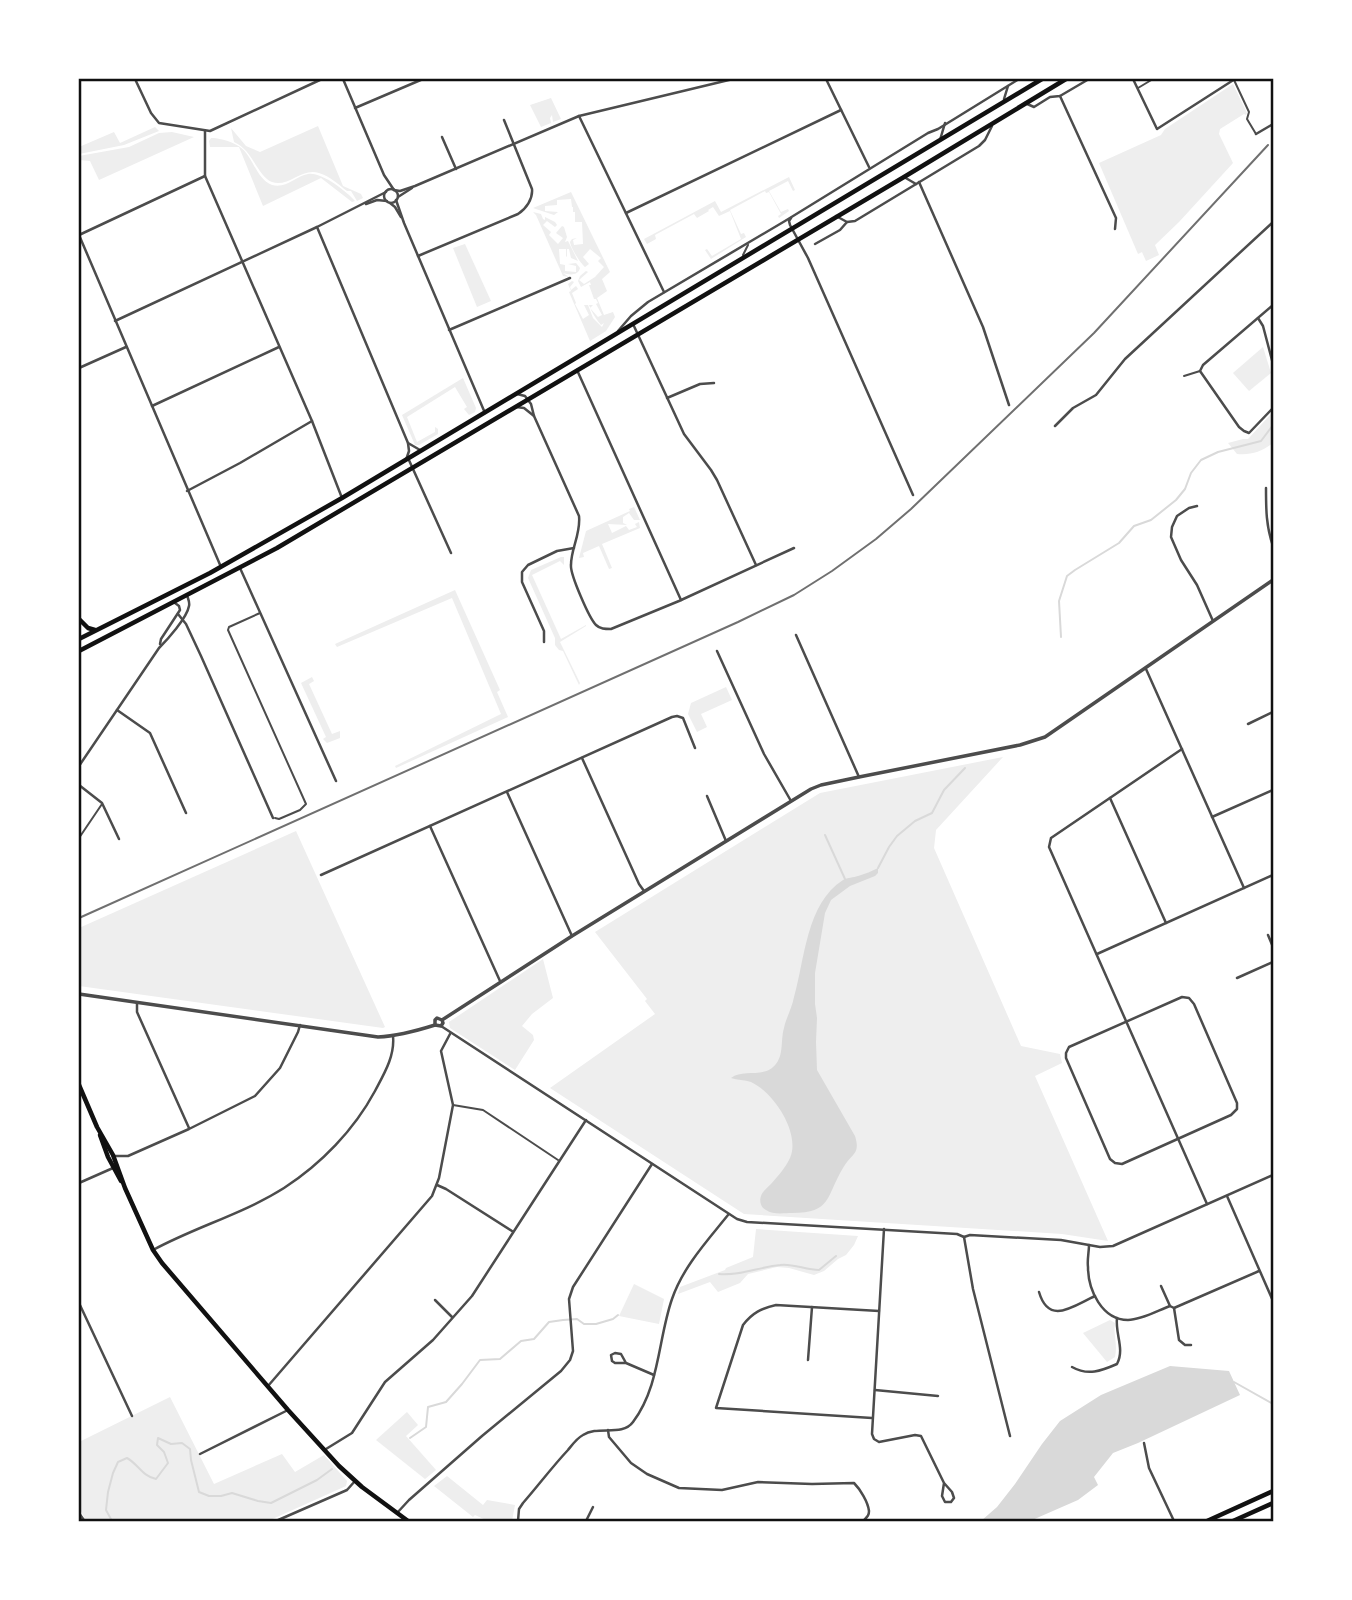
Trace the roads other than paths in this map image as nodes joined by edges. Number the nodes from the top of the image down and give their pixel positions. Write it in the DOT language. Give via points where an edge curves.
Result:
graph roads {
  1 [pos="135,79"];
  2 [pos="322,79"];
  3 [pos="343,79"];
  4 [pos="423,79"];
  5 [pos="733,79"];
  6 [pos="826,79"];
  7 [pos="1019,79"];
  8 [pos="1042,79"];
  9 [pos="1066,79"];
  10 [pos="1089,79"];
  11 [pos="1133,79"];
  12 [pos="1153,79"];
  13 [pos="1234,79"];
  14 [pos="1008,85"];
  15 [pos="1137,88"];
  16 [pos="1041,94"];
  17 [pos="1060,96"];
  18 [pos="1050,97"];
  19 [pos="1004,103"];
  20 [pos="1025,103"];
  21 [pos="355,107"];
  22 [pos="841,110"];
  23 [pos="579,116"];
  24 [pos="504,120"];
  25 [pos="945,123"];
  26 [pos="993,123"];
  27 [pos="1273,124"];
  28 [pos="205,131"];
  29 [pos="1256,134"];
  30 [pos="442,137"];
  31 [pos="940,140"];
  32 [pos="514,145"];
  33 [pos="869,168"];
  34 [pos="456,170"];
  35 [pos="384,175"];
  36 [pos="205,176"];
  37 [pos="904,177"];
  38 [pos="918,183"];
  39 [pos="415,186"];
  40 [pos="394,190"];
  41 [pos="386,192"];
  42 [pos="397,199"];
  43 [pos="388,202"];
  44 [pos="360,206"];
  45 [pos="626,213"];
  46 [pos="793,215"];
  47 [pos="836,216"];
  48 [pos="847,222"];
  49 [pos="1273,222"];
  50 [pos="404,223"];
  51 [pos="317,227"];
  52 [pos="792,229"];
  53 [pos="1115,229"];
  54 [pos="79,235"];
  55 [pos="799,239"];
  56 [pos="750,241"];
  57 [pos="815,244"];
  58 [pos="418,256"];
  59 [pos="741,260"];
  60 [pos="242,261"];
  61 [pos="569,278"];
  62 [pos="664,292"];
  63 [pos="1273,305"];
  64 [pos="655,310"];
  65 [pos="667,316"];
  66 [pos="1258,318"];
  67 [pos="115,321"];
  68 [pos="633,324"];
  69 [pos="449,330"];
  70 [pos="638,333"];
  71 [pos="616,334"];
  72 [pos="126,347"];
  73 [pos="279,347"];
  74 [pos="1273,364"];
  75 [pos="79,368"];
  76 [pos="577,370"];
  77 [pos="1200,371"];
  78 [pos="1184,376"];
  79 [pos="714,383"];
  80 [pos="517,394"];
  81 [pos="667,398"];
  82 [pos="528,399"];
  83 [pos="1009,405"];
  84 [pos="152,406"];
  85 [pos="514,407"];
  86 [pos="1273,408"];
  87 [pos="485,413"];
  88 [pos="534,416"];
  89 [pos="312,421"];
  90 [pos="1055,426"];
  91 [pos="1249,433"];
  92 [pos="1245,437"];
  93 [pos="408,443"];
  94 [pos="421,451"];
  95 [pos="407,459"];
  96 [pos="412,468"];
  97 [pos="1266,488"];
  98 [pos="187,491"];
  99 [pos="913,495"];
  100 [pos="342,498"];
  101 [pos="1197,506"];
  102 [pos="1273,546"];
  103 [pos="574,548"];
  104 [pos="794,548"];
  105 [pos="451,553"];
  106 [pos="755,565"];
  107 [pos="221,567"];
  108 [pos="240,568"];
  109 [pos="210,573"];
  110 [pos="1273,580"];
  111 [pos="214,581"];
  112 [pos="175,590"];
  113 [pos="187,595"];
  114 [pos="681,600"];
  115 [pos="174,602"];
  116 [pos="261,612"];
  117 [pos="178,614"];
  118 [pos="79,619"];
  119 [pos="182,619"];
  120 [pos="1213,622"];
  121 [pos="96,631"];
  122 [pos="796,635"];
  123 [pos="79,640"];
  124 [pos="544,642"];
  125 [pos="159,648"];
  126 [pos="80,650"];
  127 [pos="717,651"];
  128 [pos="1146,668"];
  129 [pos="117,710"];
  130 [pos="1273,712"];
  131 [pos="1248,724"];
  132 [pos="695,748"];
  133 [pos="1182,749"];
  134 [pos="582,758"];
  135 [pos="79,766"];
  136 [pos="859,777"];
  137 [pos="336,781"];
  138 [pos="79,785"];
  139 [pos="1273,790"];
  140 [pos="506,792"];
  141 [pos="707,796"];
  142 [pos="1110,797"];
  143 [pos="791,801"];
  144 [pos="103,803"];
  145 [pos="186,813"];
  146 [pos="1212,817"];
  147 [pos="273,818"];
  148 [pos="430,826"];
  149 [pos="79,838"];
  150 [pos="119,839"];
  151 [pos="726,841"];
  152 [pos="321,875"];
  153 [pos="1273,875"];
  154 [pos="1244,888"];
  155 [pos="644,891"];
  156 [pos="1166,923"];
  157 [pos="1268,935"];
  158 [pos="572,936"];
  159 [pos="1273,947"];
  160 [pos="1097,954"];
  161 [pos="1273,962"];
  162 [pos="1237,978"];
  163 [pos="500,981"];
  164 [pos="79,994"];
  165 [pos="137,1003"];
  166 [pos="442,1020"];
  167 [pos="1127,1021"];
  168 [pos="300,1025"];
  169 [pos="435,1025"];
  170 [pos="441,1026"];
  171 [pos="451,1034"];
  172 [pos="393,1036"];
  173 [pos="79,1085"];
  174 [pos="453,1105"];
  175 [pos="586,1120"];
  176 [pos="97,1127"];
  177 [pos="189,1129"];
  178 [pos="1179,1138"];
  179 [pos="113,1156"];
  180 [pos="128,1156"];
  181 [pos="559,1160"];
  182 [pos="653,1163"];
  183 [pos="118,1164"];
  184 [pos="1273,1175"];
  185 [pos="79,1183"];
  186 [pos="437,1185"];
  187 [pos="1227,1196"];
  188 [pos="1208,1204"];
  189 [pos="729,1213"];
  190 [pos="884,1229"];
  191 [pos="512,1232"];
  192 [pos="964,1237"];
  193 [pos="1090,1244"];
  194 [pos="153,1250"];
  195 [pos="1259,1271"];
  196 [pos="1161,1286"];
  197 [pos="1039,1292"];
  198 [pos="1095,1296"];
  199 [pos="435,1300"];
  200 [pos="1273,1301"];
  201 [pos="79,1303"];
  202 [pos="1170,1306"];
  203 [pos="812,1307"];
  204 [pos="1174,1308"];
  205 [pos="879,1311"];
  206 [pos="452,1317"];
  207 [pos="1117,1318"];
  208 [pos="1191,1345"];
  209 [pos="808,1360"];
  210 [pos="626,1363"];
  211 [pos="1073,1367"];
  212 [pos="654,1375"];
  213 [pos="268,1387"];
  214 [pos="875,1390"];
  215 [pos="938,1396"];
  216 [pos="288,1410"];
  217 [pos="132,1416"];
  218 [pos="872,1418"];
  219 [pos="607,1430"];
  220 [pos="1010,1436"];
  221 [pos="1144,1443"];
  222 [pos="324,1451"];
  223 [pos="200,1454"];
  224 [pos="355,1481"];
  225 [pos="944,1483"];
  226 [pos="1273,1491"];
  227 [pos="1273,1503"];
  228 [pos="593,1507"];
  229 [pos="397,1513"];
  230 [pos="276,1521"];
  231 [pos="408,1521"];
  232 [pos="517,1521"];
  233 [pos="586,1521"];
  234 [pos="863,1521"];
  235 [pos="1174,1521"];
  236 [pos="1207,1521"];
  237 [pos="1233,1521"];
  1 -- 28 [label="street" via="159,123"];
  2 -- 28 [label="street"];
  3 -- 21 [label="street"];
  4 -- 21 [label="street"];
  5 -- 23 [label="street"];
  6 -- 22 [label="street"];
  7 -- 14 [label="street"];
  8 -- 19 [label="main road"];
  9 -- 16 [label="main road"];
  10 -- 17 [label="street"];
  11 -- 15 [label="street"];
  12 -- 15 [label="lane"];
  13 -- 15 [label="street" via="1157,129"];
  13 -- 29 [label="lane"];
  14 -- 19 [label="street"];
  14 -- 25 [label="street"];
  16 -- 18 [label="street"];
  16 -- 20 [label="main road"];
  17 -- 18 [label="street"];
  17 -- 53 [label="street" via="1116,218"];
  18 -- 20 [label="street" via="1034,107"];
  19 -- 31 [label="main road"];
  20 -- 26 [label="main road"];
  21 -- 35 [label="street"];
  22 -- 33 [label="street"];
  22 -- 45 [label="street"];
  23 -- 32 [label="street"];
  23 -- 45 [label="street"];
  24 -- 32 [label="street"];
  25 -- 31 [label="street"];
  25 -- 33 [label="street"];
  26 -- 37 [label="main road"];
  26 -- 38 [label="street" via="982,143"];
  27 -- 29 [label="street"];
  28 -- 36 [label="street"];
  30 -- 34 [label="street"];
  31 -- 52 [label="main road"];
  32 -- 34 [label="street"];
  32 -- 58 [label="street" via="532,189 527,206 518,214"];
  33 -- 46 [label="street"];
  34 -- 39 [label="street"];
  35 -- 40 [label="street"];
  35 -- 41 [label="street"];
  36 -- 54 [label="street"];
  36 -- 60 [label="street"];
  37 -- 38 [label="street"];
  37 -- 47 [label="main road"];
  38 -- 48 [label="street"];
  38 -- 83 [label="street" via="983,327"];
  39 -- 40 [label="street"];
  39 -- 42 [label="street"];
  40 -- 41 [label="street"];
  40 -- 42 [label="street"];
  41 -- 43 [label="street"];
  41 -- 44 [label="street"];
  42 -- 43 [label="street"];
  42 -- 50 [label="street"];
  43 -- 44 [label="street" via="377,200"];
  43 -- 50 [label="street"];
  44 -- 51 [label="street"];
  45 -- 62 [label="street"];
  46 -- 52 [label="street" via="789,221"];
  46 -- 56 [label="street"];
  47 -- 48 [label="street"];
  47 -- 55 [label="main road"];
  48 -- 57 [label="street"];
  49 -- 90 [label="street" via="1125,359 1096,395 1073,408"];
  50 -- 58 [label="street"];
  51 -- 60 [label="street"];
  51 -- 93 [label="street"];
  52 -- 55 [label="street"];
  52 -- 59 [label="main road"];
  54 -- 67 [label="street"];
  55 -- 65 [label="main road"];
  55 -- 99 [label="street"];
  56 -- 59 [label="lane"];
  56 -- 62 [label="street"];
  58 -- 69 [label="street"];
  59 -- 64 [label="main road"];
  60 -- 67 [label="street"];
  60 -- 73 [label="street"];
  61 -- 69 [label="street"];
  62 -- 71 [label="street" via="631,316"];
  63 -- 66 [label="street"];
  64 -- 65 [label="main road"];
  64 -- 68 [label="main road"];
  65 -- 70 [label="main road"];
  66 -- 74 [label="street"];
  66 -- 77 [label="street"];
  67 -- 72 [label="street"];
  68 -- 70 [label="street"];
  68 -- 71 [label="main road"];
  69 -- 87 [label="street"];
  70 -- 76 [label="main road"];
  70 -- 81 [label="street"];
  71 -- 80 [label="main road"];
  72 -- 75 [label="street"];
  72 -- 84 [label="street"];
  73 -- 84 [label="street"];
  73 -- 89 [label="street"];
  76 -- 82 [label="main road"];
  76 -- 114 [label="street"];
  77 -- 78 [label="lane"];
  77 -- 91 [label="street"];
  79 -- 81 [label="street"];
  80 -- 82 [label="street"];
  80 -- 87 [label="main road"];
  81 -- 106 [label="street" via="684,434 717,480"];
  82 -- 85 [label="main road"];
  82 -- 88 [label="street"];
  84 -- 98 [label="street"];
  85 -- 88 [label="street"];
  85 -- 96 [label="main road"];
  86 -- 91 [label="street"];
  87 -- 94 [label="main road"];
  88 -- 103 [label="street" via="579,516"];
  89 -- 98 [label="street"];
  89 -- 100 [label="street"];
  91 -- 92 [label="street"];
  93 -- 94 [label="street"];
  93 -- 95 [label="street"];
  94 -- 95 [label="main road"];
  95 -- 96 [label="street"];
  95 -- 100 [label="main road"];
  96 -- 105 [label="street"];
  96 -- 108 [label="main road"];
  97 -- 102 [label="street"];
  98 -- 107 [label="street"];
  100 -- 107 [label="main road"];
  101 -- 120 [label="street" via="1177,516 1171,537"];
  103 -- 114 [label="street" via="573,578 593,622 601,628 611,629"];
  103 -- 124 [label="street" via="557,551 522,572"];
  104 -- 106 [label="street"];
  106 -- 114 [label="street"];
  107 -- 109 [label="main road"];
  108 -- 111 [label="main road"];
  108 -- 116 [label="street"];
  109 -- 111 [label="main road"];
  109 -- 112 [label="main road"];
  110 -- 120 [label="street"];
  111 -- 113 [label="main road"];
  112 -- 113 [label="main road"];
  112 -- 121 [label="main road"];
  113 -- 115 [label="main road"];
  113 -- 119 [label="street" via="188,608"];
  115 -- 117 [label="street" via="180,606"];
  115 -- 126 [label="main road"];
  116 -- 137 [label="street"];
  116 -- 147 [label="lane" via="228,630 306,804"];
  117 -- 119 [label="street"];
  117 -- 125 [label="street"];
  118 -- 121 [label="main road"];
  119 -- 125 [label="street"];
  119 -- 147 [label="street"];
  120 -- 128 [label="street"];
  121 -- 123 [label="main road"];
  122 -- 136 [label="street"];
  123 -- 126 [label="main road"];
  125 -- 129 [label="street"];
  127 -- 143 [label="street"];
  128 -- 133 [label="street"];
  128 -- 136 [label="street" via="1052,733 1033,741"];
  129 -- 135 [label="street"];
  129 -- 145 [label="street" via="150,733"];
  130 -- 131 [label="street"];
  132 -- 134 [label="street" via="686,722 677,716"];
  133 -- 142 [label="street"];
  133 -- 146 [label="street"];
  134 -- 140 [label="street"];
  134 -- 155 [label="street"];
  136 -- 143 [label="street" via="821,785"];
  138 -- 144 [label="street"];
  139 -- 146 [label="street"];
  140 -- 148 [label="street"];
  140 -- 158 [label="street"];
  141 -- 151 [label="street"];
  142 -- 156 [label="street"];
  142 -- 160 [label="street" via="1051,838 1049,846"];
  143 -- 151 [label="street"];
  144 -- 149 [label="lane"];
  144 -- 150 [label="street"];
  146 -- 154 [label="street"];
  148 -- 152 [label="street"];
  148 -- 163 [label="street"];
  151 -- 155 [label="street"];
  153 -- 154 [label="street"];
  154 -- 156 [label="street"];
  155 -- 158 [label="street"];
  156 -- 160 [label="street"];
  157 -- 159 [label="street"];
  158 -- 163 [label="street"];
  160 -- 167 [label="street"];
  161 -- 162 [label="street"];
  163 -- 166 [label="street"];
  164 -- 165 [label="street"];
  165 -- 168 [label="street"];
  165 -- 177 [label="street"];
  166 -- 169 [label="street" via="437,1018"];
  166 -- 170 [label="street"];
  167 -- 178 [label="street"];
  167 -- 178 [label="street" via="1182,997 1194,1004 1237,1109"];
  167 -- 178 [label="street" via="1069,1047 1066,1053 1110,1159 1122,1164"];
  168 -- 172 [label="street"];
  168 -- 177 [label="street" via="280,1068 255,1096"];
  169 -- 170 [label="street"];
  169 -- 172 [label="street"];
  170 -- 171 [label="street"];
  171 -- 174 [label="street" via="441,1051"];
  171 -- 175 [label="street"];
  172 -- 194 [label="street" via="389,1061 368,1103 316,1164 283,1189"];
  173 -- 176 [label="main road"];
  174 -- 181 [label="lane" via="482,1110"];
  174 -- 186 [label="street"];
  175 -- 181 [label="street"];
  175 -- 182 [label="street"];
  176 -- 179 [label="main road"];
  176 -- 183 [label="main road" via="103,1146"];
  177 -- 180 [label="street"];
  178 -- 188 [label="street"];
  179 -- 180 [label="street"];
  179 -- 183 [label="main road"];
  180 -- 183 [label="street"];
  181 -- 191 [label="street"];
  182 -- 189 [label="street"];
  182 -- 229 [label="street" via="573,1287 569,1299 570,1360"];
  183 -- 185 [label="street"];
  183 -- 194 [label="main road"];
  184 -- 187 [label="street"];
  186 -- 191 [label="street"];
  186 -- 213 [label="street"];
  187 -- 188 [label="street"];
  187 -- 195 [label="street"];
  188 -- 193 [label="street" via="1113,1246"];
  189 -- 190 [label="street" via="747,1222"];
  189 -- 212 [label="street" via="677,1285"];
  190 -- 192 [label="street"];
  190 -- 205 [label="street"];
  191 -- 206 [label="street" via="472,1296"];
  192 -- 193 [label="street"];
  192 -- 220 [label="street" via="972,1289"];
  193 -- 198 [label="street" via="1088,1275"];
  194 -- 213 [label="main road"];
  195 -- 200 [label="street"];
  195 -- 204 [label="street"];
  196 -- 202 [label="street"];
  197 -- 198 [label="street" via="1049,1310 1058,1311"];
  198 -- 207 [label="street" via="1104,1310"];
  199 -- 206 [label="street"];
  201 -- 217 [label="street"];
  202 -- 204 [label="street"];
  202 -- 207 [label="street" via="1140,1318"];
  203 -- 205 [label="street"];
  203 -- 209 [label="street"];
  203 -- 218 [label="street" via="776,1305 749,1317 716,1408"];
  204 -- 208 [label="street" via="1179,1340"];
  205 -- 214 [label="street"];
  206 -- 222 [label="street" via="385,1382 352,1433"];
  207 -- 211 [label="street" via="1121,1352 1116,1364 1091,1373"];
  210 -- 212 [label="street"];
  212 -- 219 [label="street" via="631,1424"];
  213 -- 216 [label="main road"];
  214 -- 215 [label="street"];
  214 -- 218 [label="street"];
  216 -- 222 [label="main road"];
  216 -- 223 [label="street"];
  218 -- 225 [label="street" via="877,1441 920,1436"];
  219 -- 232 [label="street" via="584,1434 575,1442 523,1503"];
  219 -- 234 [label="street" via="631,1463 679,1488 722,1490 758,1482 854,1483 869,1510"];
  221 -- 235 [label="street" via="1149,1468"];
  222 -- 224 [label="main road"];
  224 -- 229 [label="main road"];
  224 -- 230 [label="street" via="346,1490"];
  225 -- 225 [label="street" via="953,1494 948,1503 942,1496"];
  226 -- 236 [label="main road"];
  227 -- 237 [label="main road"];
  228 -- 233 [label="street"];
  229 -- 231 [label="main road"];
}
